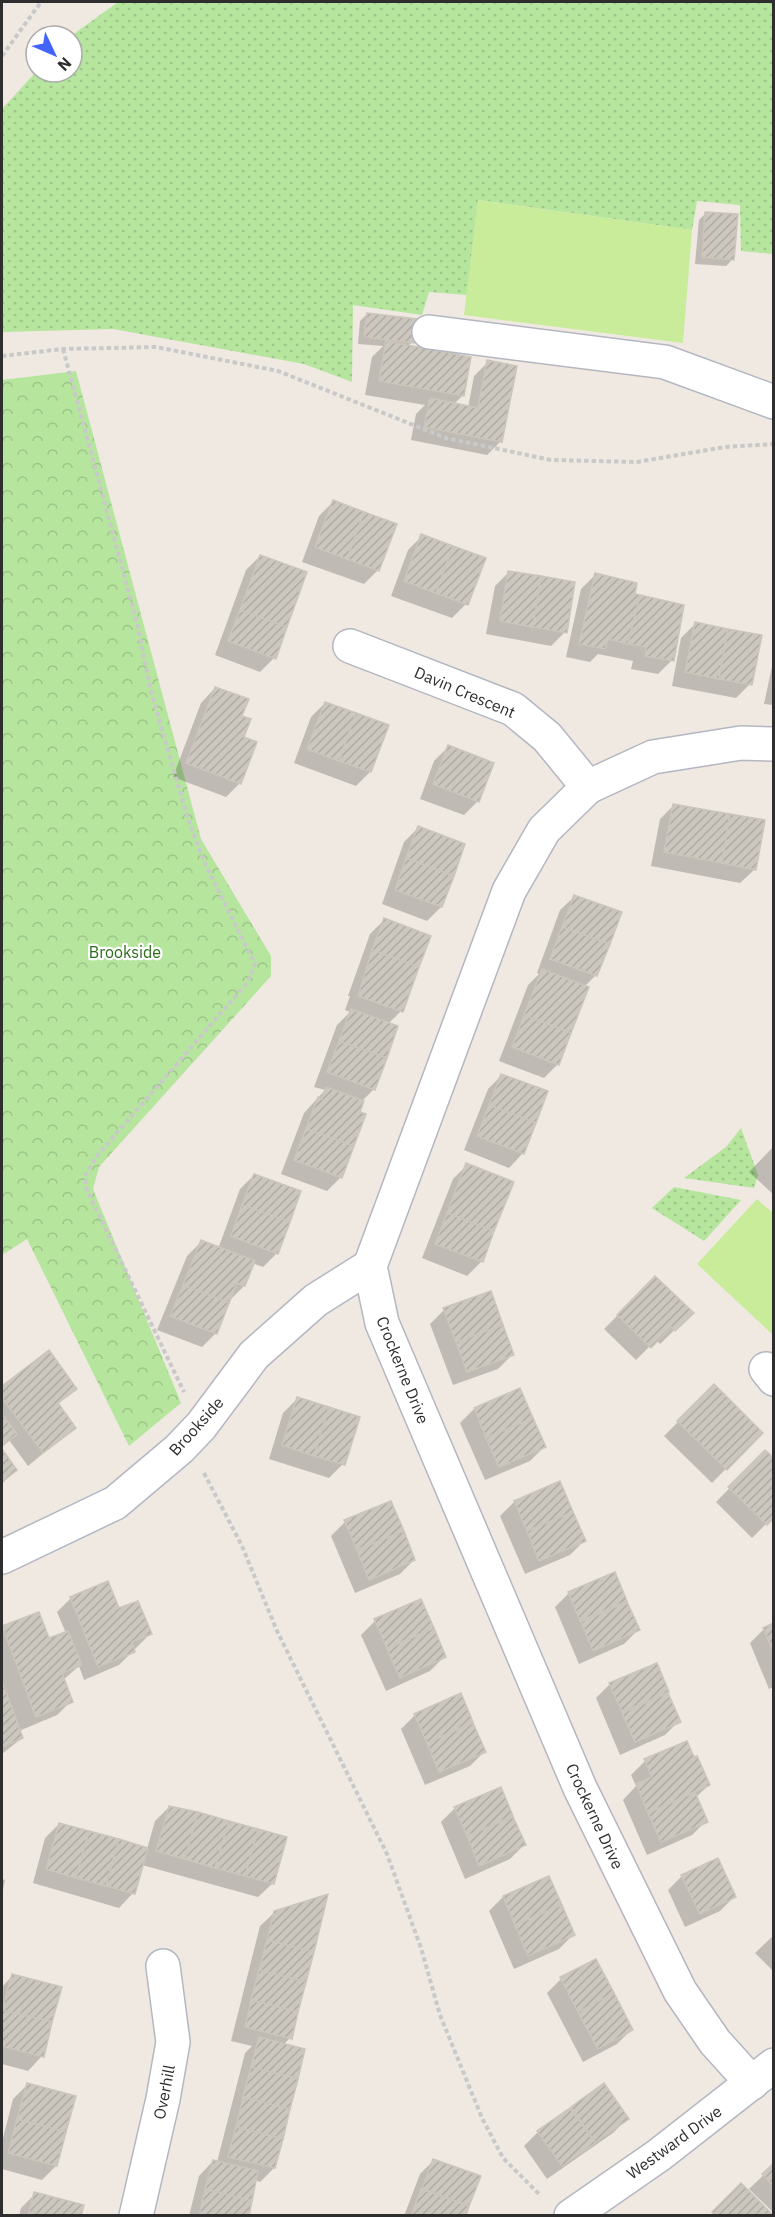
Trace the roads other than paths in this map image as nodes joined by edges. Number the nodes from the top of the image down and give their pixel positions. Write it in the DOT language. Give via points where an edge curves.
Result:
graph roads {
  1 [pos="429,332"];
  2 [pos="774,402"];
  3 [pos="351,646"];
  4 [pos="774,744"];
  5 [pos="588,787"];
  6 [pos="370,1266"];
  7 [pos="2,1557"];
  8 [pos="163,1966"];
  9 [pos="763,2074"];
  10 [pos="136,2216"];
  11 [pos="571,2216"];
  1 -- 2 [label="street" via="665,362"];
  3 -- 5 [label="street, Davin Crescent" via="513,709 547,737"];
  4 -- 5 [label="street" via="741,743 653,757"];
  5 -- 6 [label="street" via="544,830 509,891"];
  6 -- 7 [label="street, Brookside" via="316,1300 254,1355 201,1426 115,1503"];
  6 -- 9 [label="street, Crockerne Drive" via="382,1323 580,1788 680,1991 715,2042"];
  8 -- 10 [label="street, Overhill" via="173,2042"];
  9 -- 11 [label="street, Westward Drive" via="659,2155"];
}
